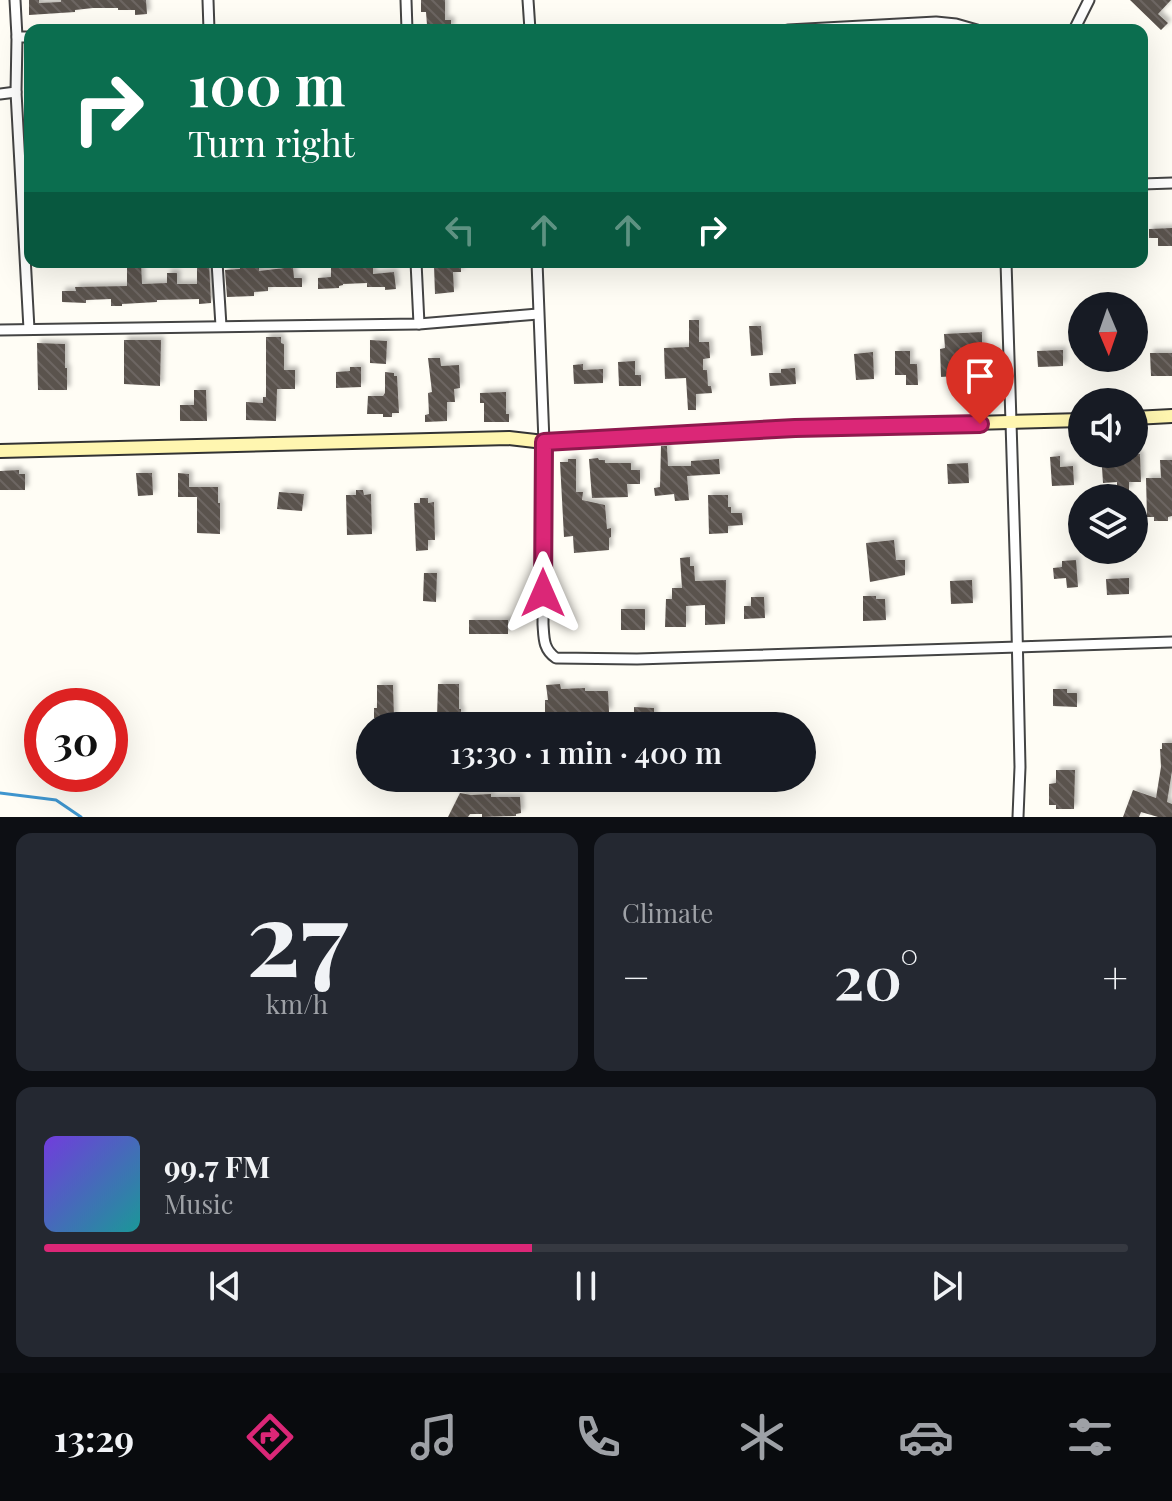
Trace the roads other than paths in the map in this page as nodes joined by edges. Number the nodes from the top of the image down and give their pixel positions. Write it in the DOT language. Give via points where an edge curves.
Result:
graph roads {
  1 [pos="15,0"];
  2 [pos="208,0"];
  3 [pos="406,0"];
  4 [pos="528,0"];
  5 [pos="1089,0"];
  6 [pos="209,24"];
  7 [pos="407,24"];
  8 [pos="530,24"];
  9 [pos="899,24"];
  10 [pos="956,24"];
  11 [pos="1077,24"];
  12 [pos="17,37"];
  13 [pos="24,37"];
  14 [pos="16,92"];
  15 [pos="0,94"];
  16 [pos="18,128"];
  17 [pos="24,128"];
  18 [pos="1172,183"];
  19 [pos="1148,184"];
  20 [pos="24,203"];
  21 [pos="27,268"];
  22 [pos="217,268"];
  23 [pos="416,268"];
  24 [pos="537,268"];
  25 [pos="1006,268"];
  26 [pos="538,314"];
  27 [pos="419,324"];
  28 [pos="221,326"];
  29 [pos="29,329"];
  30 [pos="0,330"];
  31 [pos="1172,416"];
  32 [pos="1148,417"];
  33 [pos="1068,421"];
  34 [pos="1011,423"];
  35 [pos="544,442"];
  36 [pos="0,451"];
  37 [pos="1172,642"];
  38 [pos="1017,647"];
  39 [pos="1018,817"];
  1 -- 12 [label="street"];
  2 -- 6 [label="street"];
  3 -- 7 [label="street"];
  4 -- 8 [label="street"];
  5 -- 11 [label="street"];
  9 -- 10 [label="street"];
  12 -- 13 [label="street"];
  12 -- 14 [label="street"];
  14 -- 15 [label="street"];
  14 -- 16 [label="street"];
  16 -- 17 [label="street"];
  16 -- 20 [label="street"];
  18 -- 19 [label="street"];
  21 -- 29 [label="street"];
  22 -- 28 [label="street"];
  23 -- 27 [label="street"];
  24 -- 26 [label="street"];
  25 -- 34 [label="street"];
  26 -- 27 [label="street"];
  26 -- 35 [label="street"];
  27 -- 28 [label="street"];
  28 -- 29 [label="street"];
  29 -- 30 [label="street"];
  31 -- 32 [label="street"];
  33 -- 34 [label="street"];
  34 -- 35 [label="street"];
  34 -- 38 [label="street"];
  35 -- 36 [label="street" via="509,438"];
  35 -- 38 [label="street" via="544,644 556,658"];
  37 -- 38 [label="street"];
  38 -- 39 [label="street"];
}
